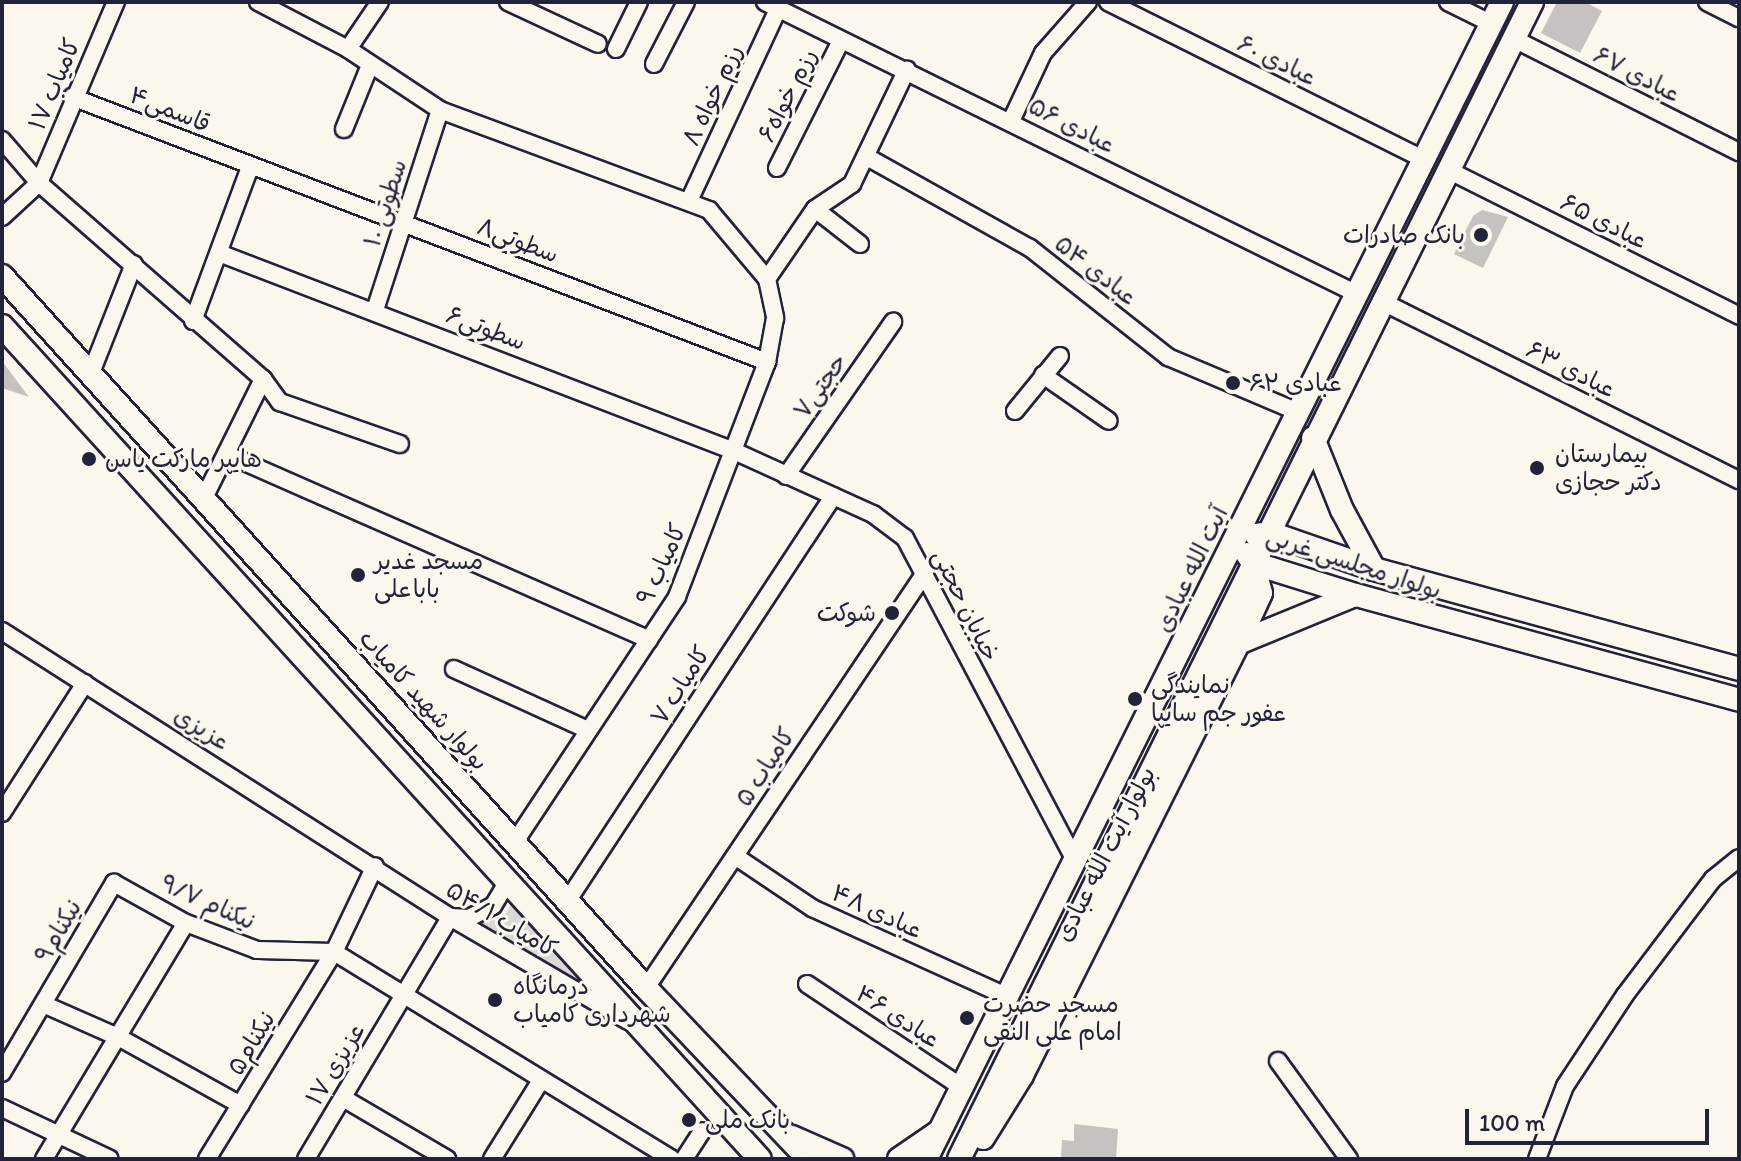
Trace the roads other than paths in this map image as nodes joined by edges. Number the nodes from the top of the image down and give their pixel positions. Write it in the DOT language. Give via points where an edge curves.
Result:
graph roads {
  1 [pos="116,2"];
  2 [pos="258,2"];
  3 [pos="380,2"];
  4 [pos="508,2"];
  5 [pos="639,2"];
  6 [pos="686,2"];
  7 [pos="1088,2"];
  8 [pos="1108,2"];
  9 [pos="1448,2"];
  10 [pos="1502,2"];
  11 [pos="1532,2"];
  12 [pos="1707,2"];
  13 [pos="772,6"];
  14 [pos="1739,18"];
  15 [pos="1492,24"];
  16 [pos="1514,39"];
  17 [pos="840,43"];
  18 [pos="598,44"];
  19 [pos="348,49"];
  20 [pos="616,49"];
  21 [pos="654,64"];
  22 [pos="370,65"];
  23 [pos="907,69"];
  24 [pos="72,97"];
  25 [pos="440,110"];
  26 [pos="1011,121"];
  27 [pos="344,129"];
  28 [pos="2,140"];
  29 [pos="1739,152"];
  30 [pos="867,157"];
  31 [pos="1425,160"];
  32 [pos="250,167"];
  33 [pos="777,168"];
  34 [pos="1448,170"];
  35 [pos="39,183"];
  36 [pos="689,201"];
  37 [pos="815,209"];
  38 [pos="2,217"];
  39 [pos="405,221"];
  40 [pos="860,244"];
  41 [pos="219,253"];
  42 [pos="134,264"];
  43 [pos="2,276"];
  44 [pos="767,279"];
  45 [pos="1357,294"];
  46 [pos="1381,301"];
  47 [pos="375,310"];
  48 [pos="1739,316"];
  49 [pos="193,321"];
  50 [pos="893,322"];
  51 [pos="2,326"];
  52 [pos="1060,356"];
  53 [pos="767,362"];
  54 [pos="91,373"];
  55 [pos="1043,375"];
  56 [pos="263,379"];
  57 [pos="1015,411"];
  58 [pos="1298,412"];
  59 [pos="1109,421"];
  60 [pos="1313,438"];
  61 [pos="400,444"];
  62 [pos="734,451"];
  63 [pos="226,454"];
  64 [pos="786,476"];
  65 [pos="1739,480"];
  66 [pos="833,496"];
  67 [pos="204,498"];
  68 [pos="1270,533"];
  69 [pos="1235,537"];
  70 [pos="1253,563"];
  71 [pos="1374,569"];
  72 [pos="925,573"];
  73 [pos="1356,595"];
  74 [pos="2,631"];
  75 [pos="649,640"];
  76 [pos="1238,643"];
  77 [pos="454,669"];
  78 [pos="1739,669"];
  79 [pos="85,683"];
  80 [pos="1739,700"];
  81 [pos="588,730"];
  82 [pos="9,787"];
  83 [pos="2,813"];
  84 [pos="516,840"];
  85 [pos="735,856"];
  86 [pos="1739,858"];
  87 [pos="1076,862"];
  88 [pos="375,866"];
  89 [pos="500,868"];
  90 [pos="114,883"];
  91 [pos="568,900"];
  92 [pos="450,917"];
  93 [pos="186,923"];
  94 [pos="334,952"];
  95 [pos="807,984"];
  96 [pos="646,988"];
  97 [pos="406,994"];
  98 [pos="1008,997"];
  99 [pos="43,1004"];
  100 [pos="648,1033"];
  101 [pos="120,1038"];
  102 [pos="1278,1061"];
  103 [pos="2,1073"];
  104 [pos="540,1082"];
  105 [pos="963,1088"];
  106 [pos="343,1098"];
  107 [pos="241,1105"];
  108 [pos="2,1108"];
  109 [pos="983,1110"];
  110 [pos="944,1127"];
  111 [pos="702,1131"];
  112 [pos="58,1135"];
  113 [pos="789,1136"];
  114 [pos="673,1158"];
  115 [pos="44,1159"];
  116 [pos="110,1159"];
  117 [pos="207,1159"];
  118 [pos="306,1159"];
  119 [pos="447,1159"];
  120 [pos="492,1159"];
  121 [pos="760,1159"];
  122 [pos="808,1159"];
  123 [pos="842,1159"];
  124 [pos="899,1159"];
  125 [pos="926,1159"];
  126 [pos="959,1159"];
  127 [pos="968,1159"];
  128 [pos="1349,1159"];
  129 [pos="1537,1159"];
  1 -- 24 [label="street, کامیاب ۱۷"];
  2 -- 19 [label="street"];
  3 -- 19 [label="street"];
  4 -- 18 [label="street"];
  5 -- 20 [label="street"];
  6 -- 21 [label="street"];
  7 -- 26 [label="street" via="1043,53"];
  8 -- 31 [label="street, عبادی ۶۰"];
  9 -- 15 [label="street"];
  10 -- 15 [label="main road, آیت الله عبادی"];
  11 -- 16 [label="main road"];
  12 -- 14 [label="street"];
  13 -- 17 [label="street, عبادی ۵۶"];
  13 -- 36 [label="street, رزم خواه ۸"];
  15 -- 31 [label="main road, آیت الله عبادی"];
  16 -- 29 [label="street, عبادی ۶۷"];
  16 -- 34 [label="main road"];
  17 -- 23 [label="street, عبادی ۵۶"];
  17 -- 33 [label="street, رزم خواه۶"];
  19 -- 22 [label="street"];
  22 -- 25 [label="street"];
  22 -- 27 [label="street"];
  23 -- 26 [label="street, عبادی ۵۶"];
  23 -- 30 [label="street"];
  24 -- 32 [label="street, قاسمی۴"];
  24 -- 35 [label="street, کامیاب ۱۷"];
  25 -- 36 [label="street"];
  25 -- 39 [label="street, سطوتی ۱۰"];
  26 -- 45 [label="street, عبادی ۵۶"];
  28 -- 35 [label="street"];
  30 -- 37 [label="street" via="852,184"];
  30 -- 58 [label="street, عبادی ۵۴" via="1030,248 1168,357"];
  31 -- 45 [label="main road, آیت الله عبادی"];
  32 -- 39 [label="street, سطوتی۸"];
  32 -- 41 [label="street"];
  34 -- 46 [label="main road"];
  34 -- 48 [label="street, عبادی ۶۵"];
  35 -- 38 [label="street, کامیاب ۱۷"];
  35 -- 42 [label="street"];
  36 -- 44 [label="street" via="709,210"];
  37 -- 40 [label="street"];
  37 -- 44 [label="street"];
  39 -- 47 [label="street, سطوتی ۱۰"];
  39 -- 53 [label="street, سطوتی۸"];
  41 -- 47 [label="street, سطوتی۶"];
  41 -- 49 [label="street"];
  42 -- 49 [label="street"];
  42 -- 54 [label="street"];
  43 -- 54 [label="main road, بولوار شهید کامیاب"];
  44 -- 53 [label="street, کامیاب ۹" via="775,318"];
  45 -- 58 [label="main road, آیت الله عبادی"];
  46 -- 60 [label="main road"];
  46 -- 65 [label="street, عبادی ۶۳"];
  47 -- 62 [label="street, سطوتی۶"];
  49 -- 56 [label="street"];
  50 -- 64 [label="street, حجتی۷"];
  51 -- 89 [label="main road"];
  52 -- 55 [label="street"];
  53 -- 62 [label="street, کامیاب ۹"];
  54 -- 67 [label="main road, بولوار شهید کامیاب"];
  55 -- 57 [label="street"];
  55 -- 59 [label="street"];
  56 -- 61 [label="street" via="280,402"];
  56 -- 63 [label="street"];
  58 -- 69 [label="main road, آیت الله عبادی"];
  60 -- 68 [label="main road"];
  60 -- 71 [label="main road" via="1342,510"];
  62 -- 64 [label="street, خیابان حجتی"];
  62 -- 75 [label="street, کامیاب ۹" via="677,597"];
  63 -- 67 [label="street"];
  63 -- 75 [label="street"];
  64 -- 66 [label="street, خیابان حجتی"];
  66 -- 72 [label="street, خیابان حجتی" via="873,514 905,538"];
  66 -- 91 [label="street, کامیاب ۷"];
  67 -- 84 [label="main road, بولوار شهید کامیاب"];
  68 -- 69 [label="main road, بولوار مجلسی غربی"];
  68 -- 70 [label="main road"];
  68 -- 71 [label="main road, بولوار مجلسی غربی"];
  69 -- 70 [label="main road, بولوار مجلسی غربی"];
  69 -- 87 [label="main road, آیت الله عبادی"];
  70 -- 73 [label="main road, بولوار مجلسی غربی"];
  70 -- 76 [label="main road, بولوار آیت الله عبادی" via="1261,593"];
  70 -- 109 [label="main road"];
  71 -- 78 [label="main road, بولوار مجلسی غربی"];
  72 -- 85 [label="street, کامیاب ۵"];
  72 -- 87 [label="street, خیابان حجتی" via="963,656"];
  73 -- 76 [label="main road" via="1317,606"];
  73 -- 80 [label="main road, بولوار مجلسی غربی"];
  74 -- 79 [label="street, عزیزی"];
  75 -- 81 [label="street, کامیاب ۹"];
  76 -- 127 [label="main road, بولوار آیت الله عبادی" via="1036,1048"];
  77 -- 81 [label="street"];
  79 -- 82 [label="street"];
  79 -- 88 [label="street, عزیزی"];
  81 -- 84 [label="street, کامیاب ۹"];
  82 -- 83 [label="street"];
  84 -- 91 [label="main road, بولوار شهید کامیاب"];
  85 -- 96 [label="street, کامیاب ۵"];
  85 -- 98 [label="street, عبادی ۴۸" via="812,908"];
  86 -- 129 [label="street" via="1713,879 1625,995 1565,1086"];
  87 -- 98 [label="main road, آیت الله عبادی"];
  88 -- 92 [label="street, کامیاب ۵۴/۱"];
  88 -- 94 [label="street, نیکنام۵"];
  89 -- 92 [label="street" via="504,888 493,906 469,918"];
  89 -- 100 [label="main road"];
  90 -- 93 [label="street, نیکنام ۹/۷"];
  90 -- 99 [label="street, نیکنام۹"];
  91 -- 96 [label="main road, بولوار شهید کامیاب"];
  92 -- 97 [label="street, عزیزی ۱۷"];
  92 -- 100 [label="street, کامیاب ۵۴/۱"];
  93 -- 94 [label="street, نیکنام ۹/۷" via="257,950"];
  93 -- 101 [label="street"];
  94 -- 97 [label="street"];
  94 -- 107 [label="street, نیکنام۵"];
  95 -- 105 [label="street, عبادی ۴۶"];
  96 -- 113 [label="main road, بولوار شهید کامیاب"];
  97 -- 104 [label="street"];
  97 -- 106 [label="street, عزیزی ۱۷"];
  98 -- 105 [label="main road, آیت الله عبادی"];
  99 -- 101 [label="street"];
  99 -- 103 [label="street, نیکنام۹"];
  100 -- 121 [label="main road"];
  101 -- 107 [label="street"];
  101 -- 112 [label="street"];
  102 -- 128 [label="street"];
  104 -- 114 [label="street"];
  104 -- 120 [label="street"];
  105 -- 110 [label="main road, آیت الله عبادی"];
  106 -- 118 [label="street, عزیزی ۱۷"];
  106 -- 119 [label="street"];
  107 -- 117 [label="street, نیکنام۵"];
  108 -- 112 [label="street"];
  109 -- 126 [label="main road"];
  109 -- 127 [label="main road"];
  110 -- 124 [label="main road"];
  110 -- 125 [label="main road, آیت الله عبادی"];
  111 -- 114 [label="street"];
  112 -- 115 [label="street"];
  112 -- 116 [label="street"];
  113 -- 122 [label="main road, بولوار شهید کامیاب"];
  113 -- 123 [label="main road"];
}
